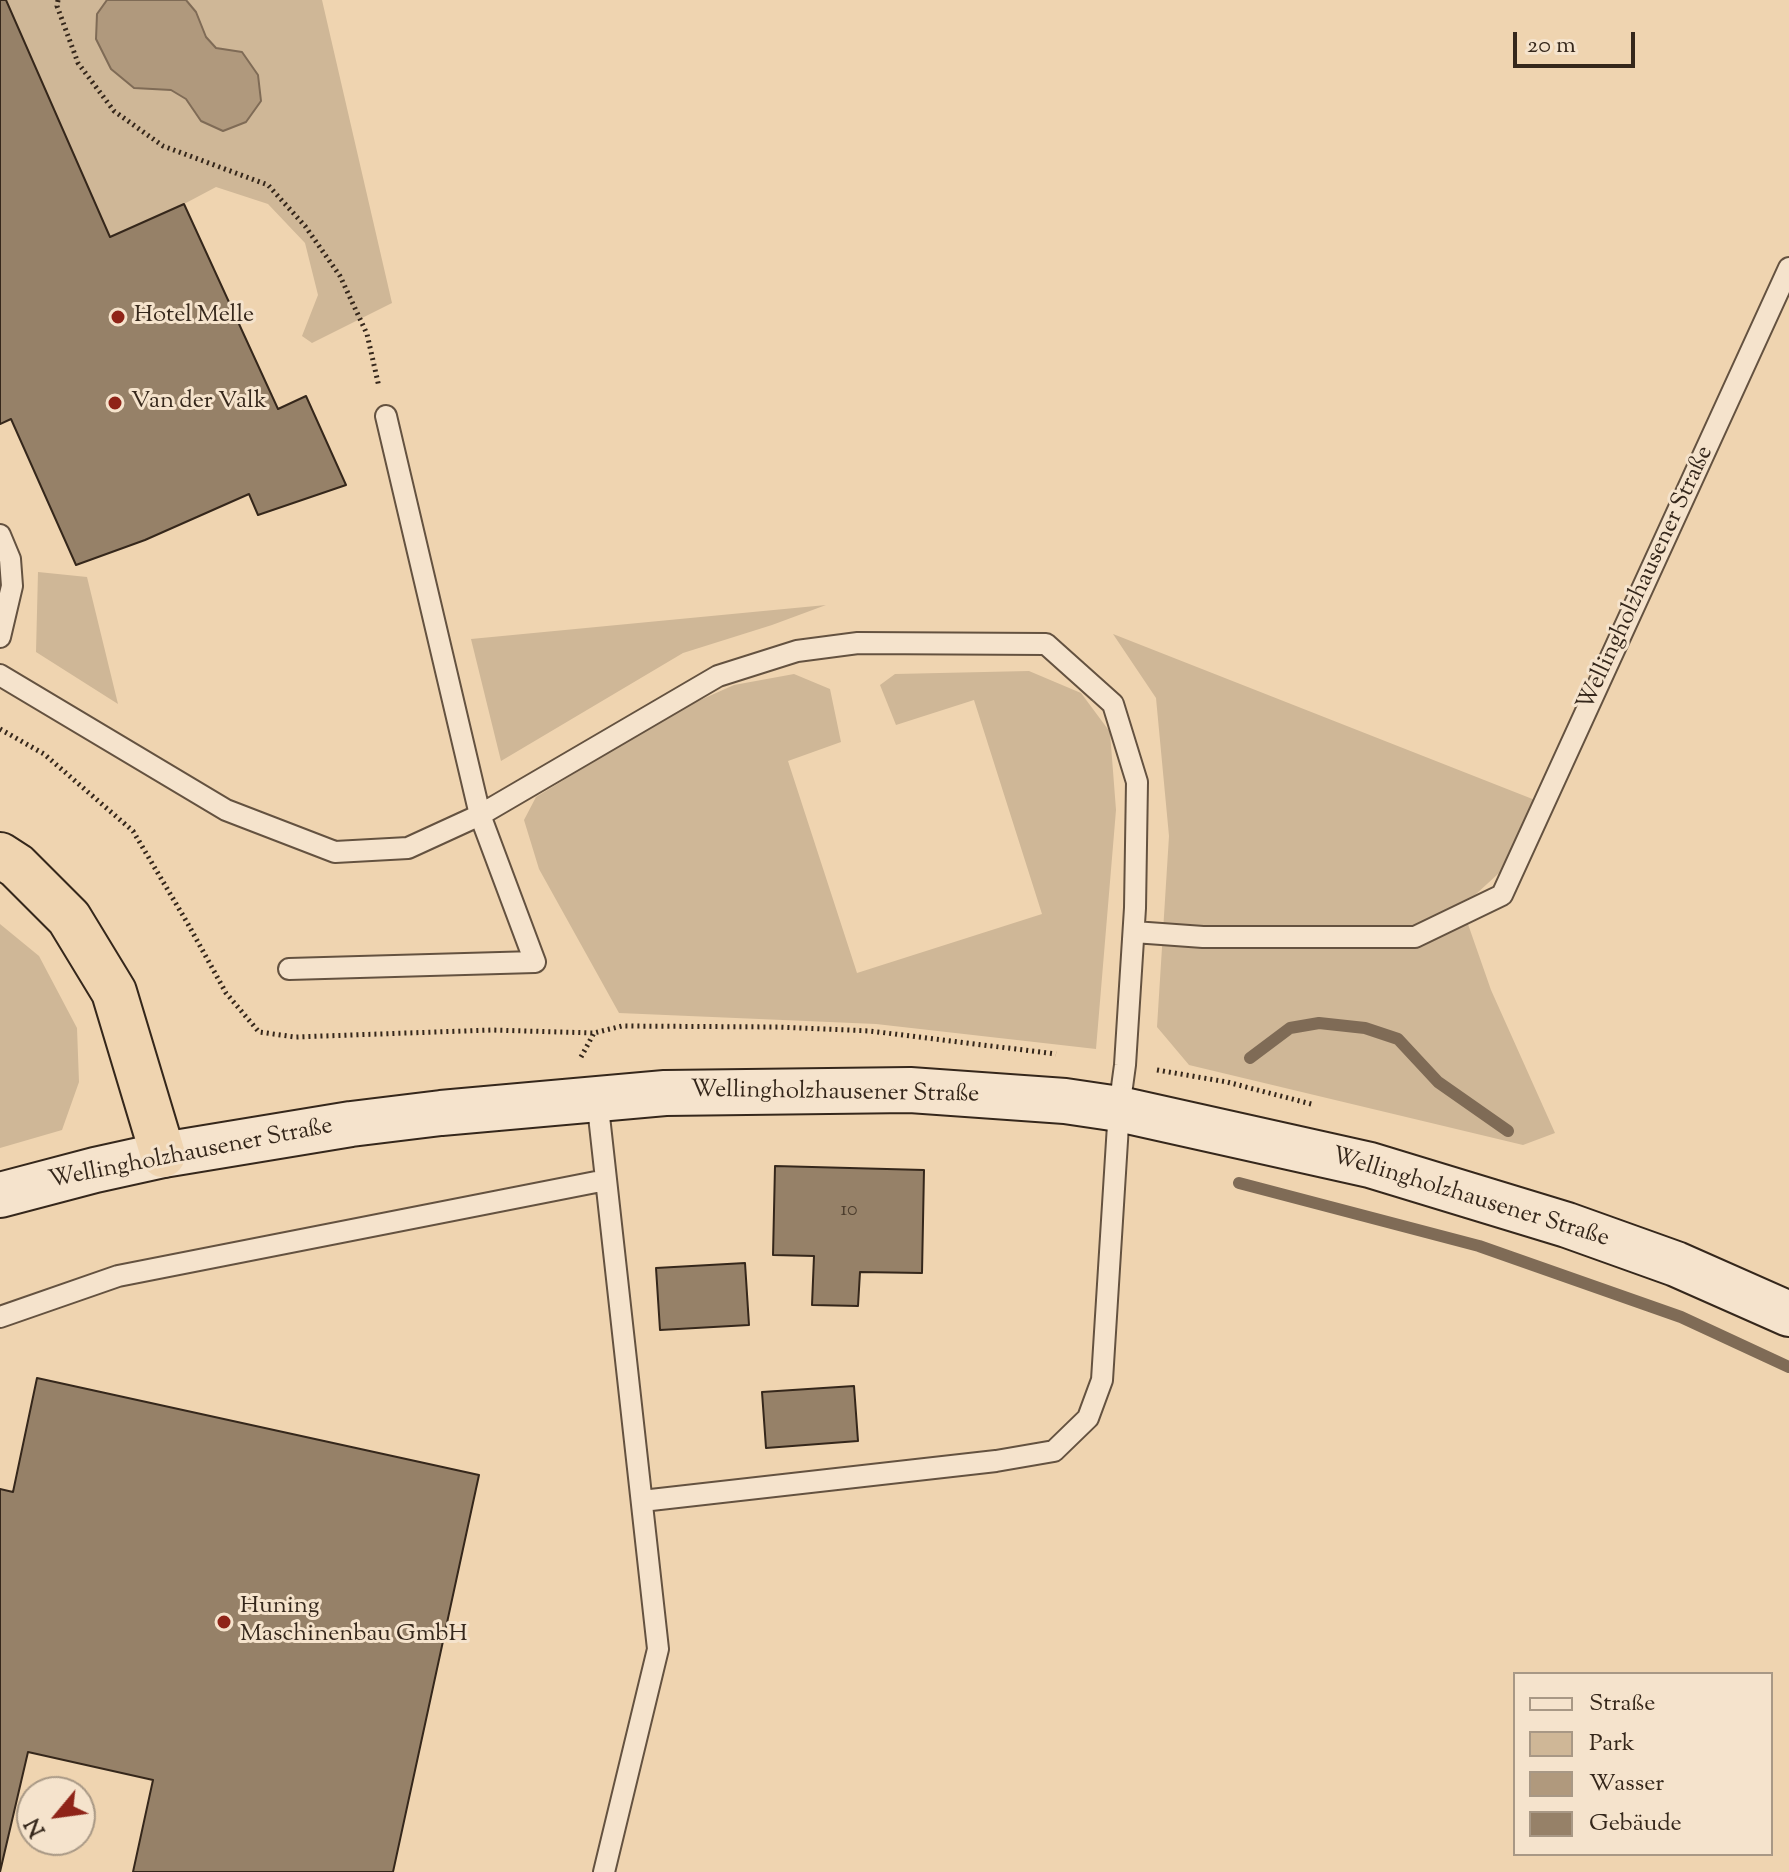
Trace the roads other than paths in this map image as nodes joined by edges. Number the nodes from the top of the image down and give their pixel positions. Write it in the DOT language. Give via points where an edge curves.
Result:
graph roads {
  1 [pos="1789,268"];
  2 [pos="386,416"];
  3 [pos="0,535"];
  4 [pos="0,637"];
  5 [pos="0,675"];
  6 [pos="480,815"];
  7 [pos="0,855"];
  8 [pos="1134,932"];
  9 [pos="289,969"];
  10 [pos="597,1098"];
  11 [pos="1119,1109"];
  12 [pos="163,1155"];
  13 [pos="606,1180"];
  14 [pos="0,1195"];
  15 [pos="1789,1314"];
  16 [pos="0,1317"];
  17 [pos="642,1501"];
  18 [pos="604,1872"];
  1 -- 8 [label="lane, Wellingholzhausener Straße" via="1502,895 1415,937"];
  2 -- 6 [label="lane"];
  3 -- 4 [label="lane" via="10,559 12,586"];
  5 -- 6 [label="lane" via="226,810 335,852 408,848"];
  6 -- 8 [label="lane" via="718,676 797,651 858,643 1046,644 1113,704 1137,782"];
  6 -- 9 [label="lane" via="535,962"];
  7 -- 12 [label="highway" via="69,918 114,992"];
  8 -- 11 [label="lane"];
  10 -- 11 [label="main road, Wellingholzhausener Straße" via="910,1090"];
  10 -- 12 [label="main road, Wellingholzhausener Straße" via="366,1122"];
  10 -- 13 [label="lane"];
  11 -- 15 [label="main road, Wellingholzhausener Straße" via="1370,1165 1567,1225 1676,1264"];
  11 -- 17 [label="lane" via="1102,1380 1088,1418 1054,1451"];
  12 -- 14 [label="main road, Wellingholzhausener Straße"];
  13 -- 16 [label="lane" via="118,1276"];
  13 -- 17 [label="lane"];
  17 -- 18 [label="lane" via="658,1649"];
}
